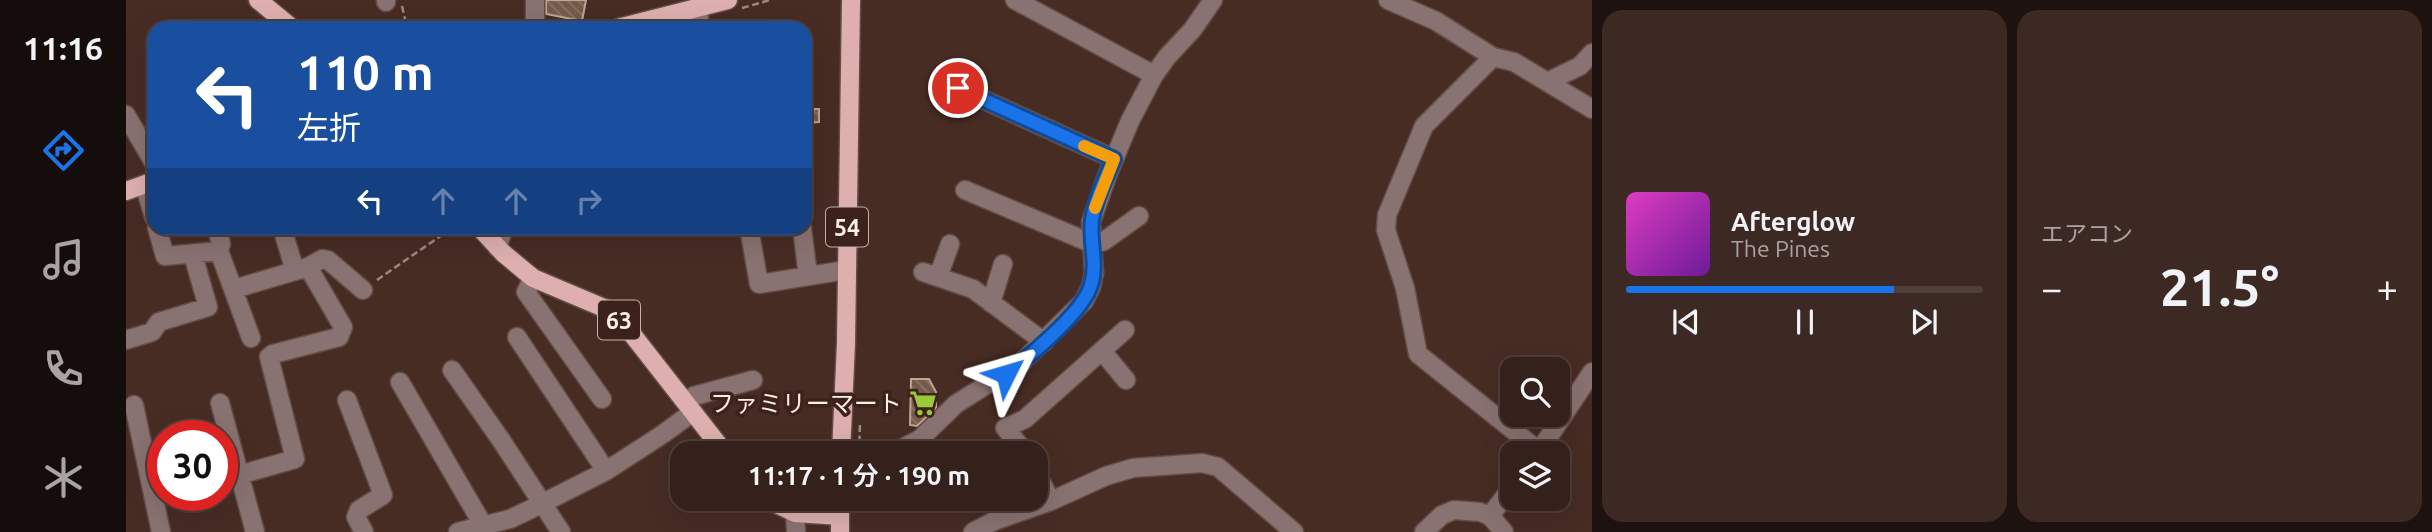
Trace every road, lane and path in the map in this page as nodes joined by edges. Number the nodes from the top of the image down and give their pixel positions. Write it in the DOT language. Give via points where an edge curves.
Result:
graph roads {
  1 [pos="258,0"];
  2 [pos="536,0"];
  3 [pos="728,0"];
  4 [pos="851,0"];
  5 [pos="1015,0"];
  6 [pos="1213,0"];
  7 [pos="1388,0"];
  8 [pos="698,8"];
  9 [pos="284,21"];
  10 [pos="535,21"];
  11 [pos="646,21"];
  12 [pos="699,21"];
  13 [pos="1592,52"];
  14 [pos="1493,57"];
  15 [pos="1154,75"];
  16 [pos="1549,81"];
  17 [pos="958,88"];
  18 [pos="1592,108"];
  19 [pos="126,114"];
  20 [pos="147,151"];
  21 [pos="1114,159"];
  22 [pos="147,183"];
  23 [pos="965,190"];
  24 [pos="126,191"];
  25 [pos="1139,216"];
  26 [pos="159,235"];
  27 [pos="219,235"];
  28 [pos="285,235"];
  29 [pos="442,235"];
  30 [pos="486,235"];
  31 [pos="501,235"];
  32 [pos="750,235"];
  33 [pos="803,235"];
  34 [pos="950,244"];
  35 [pos="1093,244"];
  36 [pos="497,247"];
  37 [pos="219,251"];
  38 [pos="193,255"];
  39 [pos="1003,264"];
  40 [pos="302,269"];
  41 [pos="846,270"];
  42 [pos="808,276"];
  43 [pos="533,278"];
  44 [pos="234,289"];
  45 [pos="363,290"];
  46 [pos="990,303"];
  47 [pos="1125,330"];
  48 [pos="517,337"];
  49 [pos="251,338"];
  50 [pos="126,340"];
  51 [pos="1044,342"];
  52 [pos="1102,351"];
  53 [pos="452,370"];
  54 [pos="1592,373"];
  55 [pos="753,380"];
  56 [pos="1126,380"];
  57 [pos="410,390"];
  58 [pos="602,399"];
  59 [pos="220,403"];
  60 [pos="135,405"];
  61 [pos="354,405"];
  62 [pos="689,407"];
  63 [pos="223,420"];
  64 [pos="716,441"];
  65 [pos="842,441"];
  66 [pos="916,441"];
  67 [pos="1016,441"];
  68 [pos="1525,441"];
  69 [pos="1546,441"];
  70 [pos="606,471"];
  71 [pos="239,475"];
  72 [pos="1048,494"];
  73 [pos="1051,500"];
  74 [pos="541,503"];
  75 [pos="1500,503"];
  76 [pos="791,511"];
  77 [pos="795,513"];
  78 [pos="840,515"];
  79 [pos="1490,516"];
  80 [pos="483,525"];
  81 [pos="1000,526"];
  82 [pos="248,528"];
  83 [pos="161,532"];
  84 [pos="364,532"];
  85 [pos="458,532"];
  86 [pos="561,532"];
  87 [pos="796,532"];
  88 [pos="973,532"];
  89 [pos="1294,532"];
  90 [pos="1424,532"];
  91 [pos="1504,532"];
  1 -- 9 [label="main road"];
  2 -- 10 [label="street"];
  3 -- 8 [label="main road"];
  4 -- 41 [label="main road, 54"];
  5 -- 15 [label="street"];
  6 -- 15 [label="street"];
  7 -- 14 [label="street" via="1436,21"];
  8 -- 11 [label="main road"];
  8 -- 12 [label="street"];
  13 -- 16 [label="street" via="1580,66"];
  14 -- 16 [label="street" via="1514,62"];
  14 -- 68 [label="street" via="1424,127 1387,215 1386,230 1405,288 1418,354"];
  15 -- 21 [label="street"];
  16 -- 18 [label="street"];
  17 -- 21 [label="street"];
  19 -- 20 [label="street"];
  21 -- 35 [label="street" via="1091,222"];
  22 -- 24 [label="main road"];
  23 -- 35 [label="street"];
  25 -- 35 [label="street"];
  26 -- 38 [label="street" via="165,256"];
  27 -- 37 [label="street"];
  28 -- 40 [label="street"];
  29 -- 45 [label="path"];
  30 -- 36 [label="main road, 63"];
  31 -- 36 [label="street"];
  32 -- 42 [label="street" via="759,284"];
  33 -- 42 [label="street"];
  34 -- 46 [label="street" via="930,274 973,289"];
  35 -- 51 [label="street" via="1094,273 1084,301"];
  36 -- 43 [label="main road, 63"];
  37 -- 38 [label="street"];
  37 -- 44 [label="street"];
  38 -- 50 [label="street" via="208,307 159,322 152,332"];
  39 -- 46 [label="street"];
  40 -- 44 [label="street"];
  40 -- 45 [label="street" via="328,260"];
  40 -- 71 [label="street" via="343,327 339,337 269,358 298,467"];
  41 -- 42 [label="street"];
  41 -- 65 [label="main road, 54"];
  43 -- 58 [label="street" via="526,292 566,362"];
  43 -- 62 [label="main road, 63" via="614,316"];
  44 -- 49 [label="street"];
  46 -- 51 [label="street"];
  47 -- 52 [label="street"];
  48 -- 70 [label="street" via="526,364"];
  51 -- 66 [label="street" via="1006,374 956,404"];
  52 -- 56 [label="street"];
  52 -- 67 [label="street" via="1025,419 1005,428"];
  53 -- 74 [label="street" via="464,400"];
  54 -- 69 [label="street"];
  55 -- 62 [label="street" via="694,396"];
  57 -- 80 [label="street" via="433,452"];
  59 -- 63 [label="street"];
  60 -- 83 [label="street" via="141,474"];
  61 -- 84 [label="street" via="377,460 383,495 355,505"];
  62 -- 64 [label="main road, 63"];
  62 -- 70 [label="street" via="663,434"];
  70 -- 74 [label="street"];
  71 -- 82 [label="street"];
  72 -- 73 [label="street"];
  73 -- 81 [label="street"];
  73 -- 89 [label="street" via="1133,468 1211,464"];
  74 -- 80 [label="street" via="510,519"];
  74 -- 86 [label="street"];
  75 -- 79 [label="street"];
  76 -- 77 [label="main road"];
  77 -- 78 [label="main road"];
  77 -- 87 [label="street"];
  79 -- 90 [label="street" via="1454,510"];
  79 -- 91 [label="street"];
  80 -- 85 [label="street"];
  81 -- 88 [label="street"];
}
